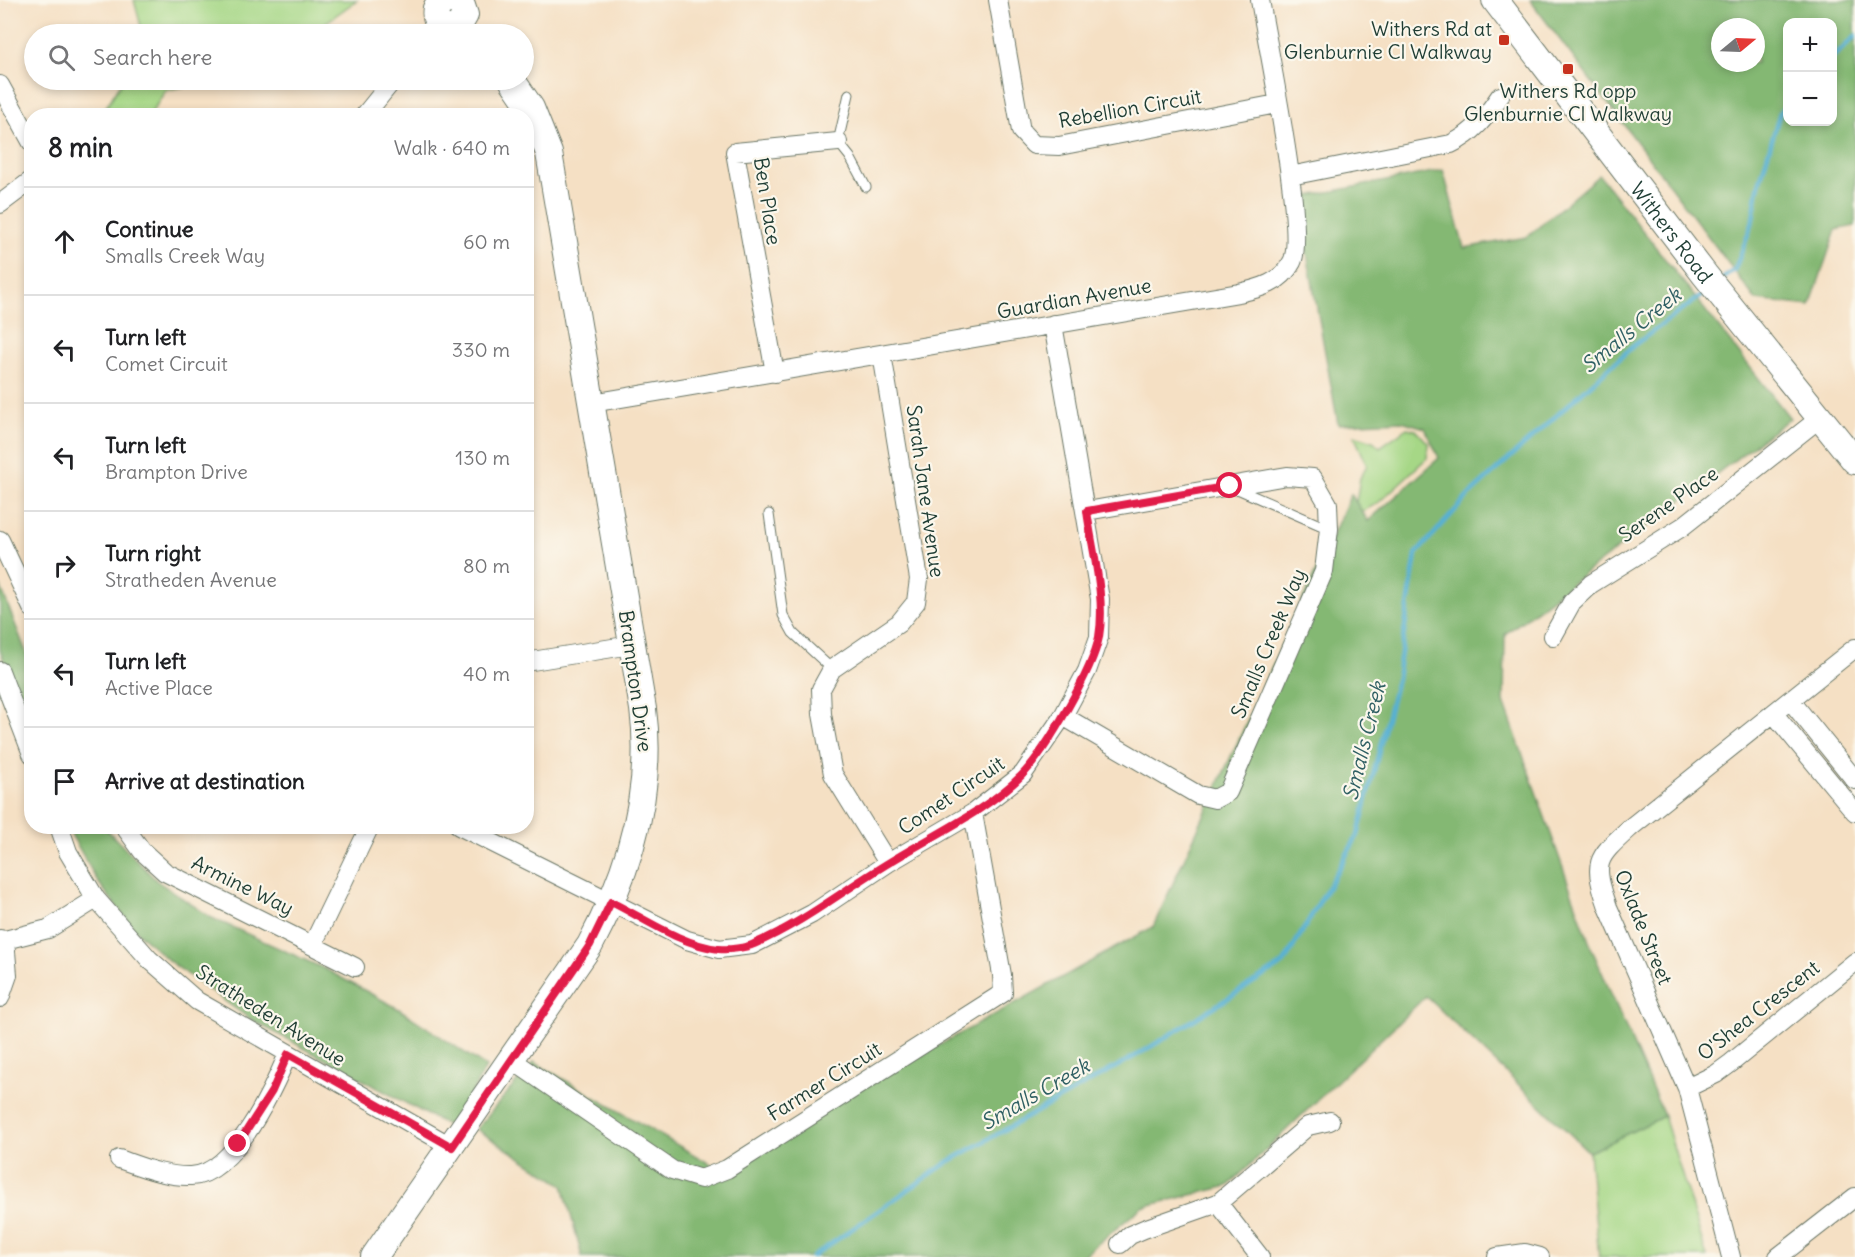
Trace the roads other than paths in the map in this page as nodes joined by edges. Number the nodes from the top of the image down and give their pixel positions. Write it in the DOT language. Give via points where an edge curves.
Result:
graph roads {
  1 [pos="998,0"];
  2 [pos="1260,0"];
  3 [pos="1495,0"];
  4 [pos="0,86"];
  5 [pos="385,90"];
  6 [pos="519,90"];
  7 [pos="849,94"];
  8 [pos="1500,96"];
  9 [pos="1277,104"];
  10 [pos="370,108"];
  11 [pos="531,108"];
  12 [pos="534,116"];
  13 [pos="24,129"];
  14 [pos="838,142"];
  15 [pos="1290,176"];
  16 [pos="24,186"];
  17 [pos="866,187"];
  18 [pos="0,204"];
  19 [pos="1053,324"];
  20 [pos="882,354"];
  21 [pos="775,373"];
  22 [pos="592,403"];
  23 [pos="1820,418"];
  24 [pos="1855,461"];
  25 [pos="1230,486"];
  26 [pos="1087,511"];
  27 [pos="769,514"];
  28 [pos="1329,529"];
  29 [pos="0,540"];
  30 [pos="24,579"];
  31 [pos="1553,636"];
  32 [pos="631,645"];
  33 [pos="1855,648"];
  34 [pos="534,661"];
  35 [pos="832,669"];
  36 [pos="0,670"];
  37 [pos="1791,701"];
  38 [pos="1774,714"];
  39 [pos="1063,716"];
  40 [pos="24,733"];
  41 [pos="1855,780"];
  42 [pos="1855,812"];
  43 [pos="973,813"];
  44 [pos="62,834"];
  45 [pos="130,834"];
  46 [pos="366,834"];
  47 [pos="475,834"];
  48 [pos="888,863"];
  49 [pos="96,899"];
  50 [pos="611,902"];
  51 [pos="3,940"];
  52 [pos="313,944"];
  53 [pos="1855,962"];
  54 [pos="355,967"];
  55 [pos="0,998"];
  56 [pos="288,1054"];
  57 [pos="512,1060"];
  58 [pos="1687,1088"];
  59 [pos="1330,1121"];
  60 [pos="452,1147"];
  61 [pos="119,1159"];
  62 [pos="1855,1197"];
  63 [pos="1218,1203"];
  64 [pos="1120,1244"];
  65 [pos="374,1257"];
  66 [pos="1260,1257"];
  67 [pos="1497,1257"];
  68 [pos="1540,1257"];
  69 [pos="1731,1257"];
  70 [pos="1778,1257"];
  1 -- 9 [label="street, Rebellion Circuit" via="1021,132 1034,145 1059,146"];
  2 -- 9 [label="street, Guardian Avenue"];
  3 -- 23 [label="street, Withers Road"];
  4 -- 13 [label="street"];
  5 -- 10 [label="street"];
  6 -- 11 [label="street, Brampton Drive"];
  7 -- 14 [label="lane"];
  8 -- 15 [label="street" via="1476,129 1451,144"];
  9 -- 15 [label="street, Guardian Avenue"];
  12 -- 22 [label="street, Brampton Drive" via="549,153"];
  14 -- 17 [label="lane"];
  14 -- 21 [label="street, Ben Place" via="735,152"];
  15 -- 19 [label="street, Guardian Avenue" via="1298,243 1287,272 1275,282 1239,293"];
  16 -- 18 [label="street"];
  19 -- 20 [label="street, Guardian Avenue"];
  19 -- 26 [label="street, Comet Circuit"];
  20 -- 21 [label="street, Guardian Avenue"];
  20 -- 35 [label="street, Sarah Jane Avenue" via="919,579 916,602 899,623"];
  21 -- 22 [label="street, Guardian Avenue"];
  22 -- 32 [label="street, Brampton Drive"];
  23 -- 24 [label="street, Withers Road"];
  23 -- 31 [label="street, Serene Place" via="1682,527 1591,584 1572,602"];
  25 -- 26 [label="street, Smalls Creek Way"];
  25 -- 28 [label="lane"];
  25 -- 28 [label="street, Smalls Creek Way" via="1287,476 1313,478 1328,504"];
  26 -- 39 [label="street, Comet Circuit" via="1100,598 1099,637 1087,671"];
  27 -- 35 [label="lane" via="783,615 793,633"];
  28 -- 39 [label="street, Smalls Creek Way" via="1324,571 1228,792 1215,799 1198,795"];
  29 -- 30 [label="street"];
  32 -- 34 [label="street"];
  32 -- 50 [label="street, Brampton Drive" via="648,744 646,777 626,862"];
  33 -- 37 [label="street, Oxlade Street"];
  35 -- 48 [label="street" via="821,689 821,706 833,774"];
  36 -- 40 [label="street"];
  37 -- 38 [label="street, Oxlade Street"];
  37 -- 41 [label="street"];
  38 -- 42 [label="street"];
  38 -- 58 [label="street, Oxlade Street" via="1631,827 1608,849 1598,868 1608,907"];
  39 -- 43 [label="street, Comet Circuit" via="1023,774"];
  43 -- 48 [label="street, Comet Circuit"];
  43 -- 57 [label="street, Farmer Circuit" via="1003,993 727,1169 701,1179 672,1170"];
  44 -- 49 [label="street, Stratheden Avenue"];
  45 -- 52 [label="street, Armine Way" via="165,872"];
  46 -- 52 [label="street"];
  47 -- 50 [label="street, Comet Circuit"];
  48 -- 50 [label="street, Comet Circuit" via="812,914 752,945 719,949 687,940"];
  49 -- 51 [label="street" via="48,929"];
  49 -- 56 [label="street, Stratheden Avenue" via="149,959 197,1001"];
  50 -- 57 [label="street, Brampton Drive" via="590,945"];
  51 -- 55 [label="street" via="8,975"];
  52 -- 54 [label="street, Armine Way"];
  53 -- 58 [label="street, O'Shea Crescent" via="1731,1063"];
  56 -- 60 [label="street, Stratheden Avenue"];
  56 -- 61 [label="street" via="254,1120 215,1169 193,1176 172,1175"];
  57 -- 60 [label="street, Brampton Drive"];
  58 -- 69 [label="street, Oxlade Street"];
  59 -- 63 [label="street" via="1308,1126"];
  60 -- 65 [label="street, Brampton Drive"];
  62 -- 70 [label="street"];
  63 -- 64 [label="street" via="1144,1229"];
  63 -- 66 [label="street"];
  67 -- 68 [label="street" via="1525,1253"];
}
